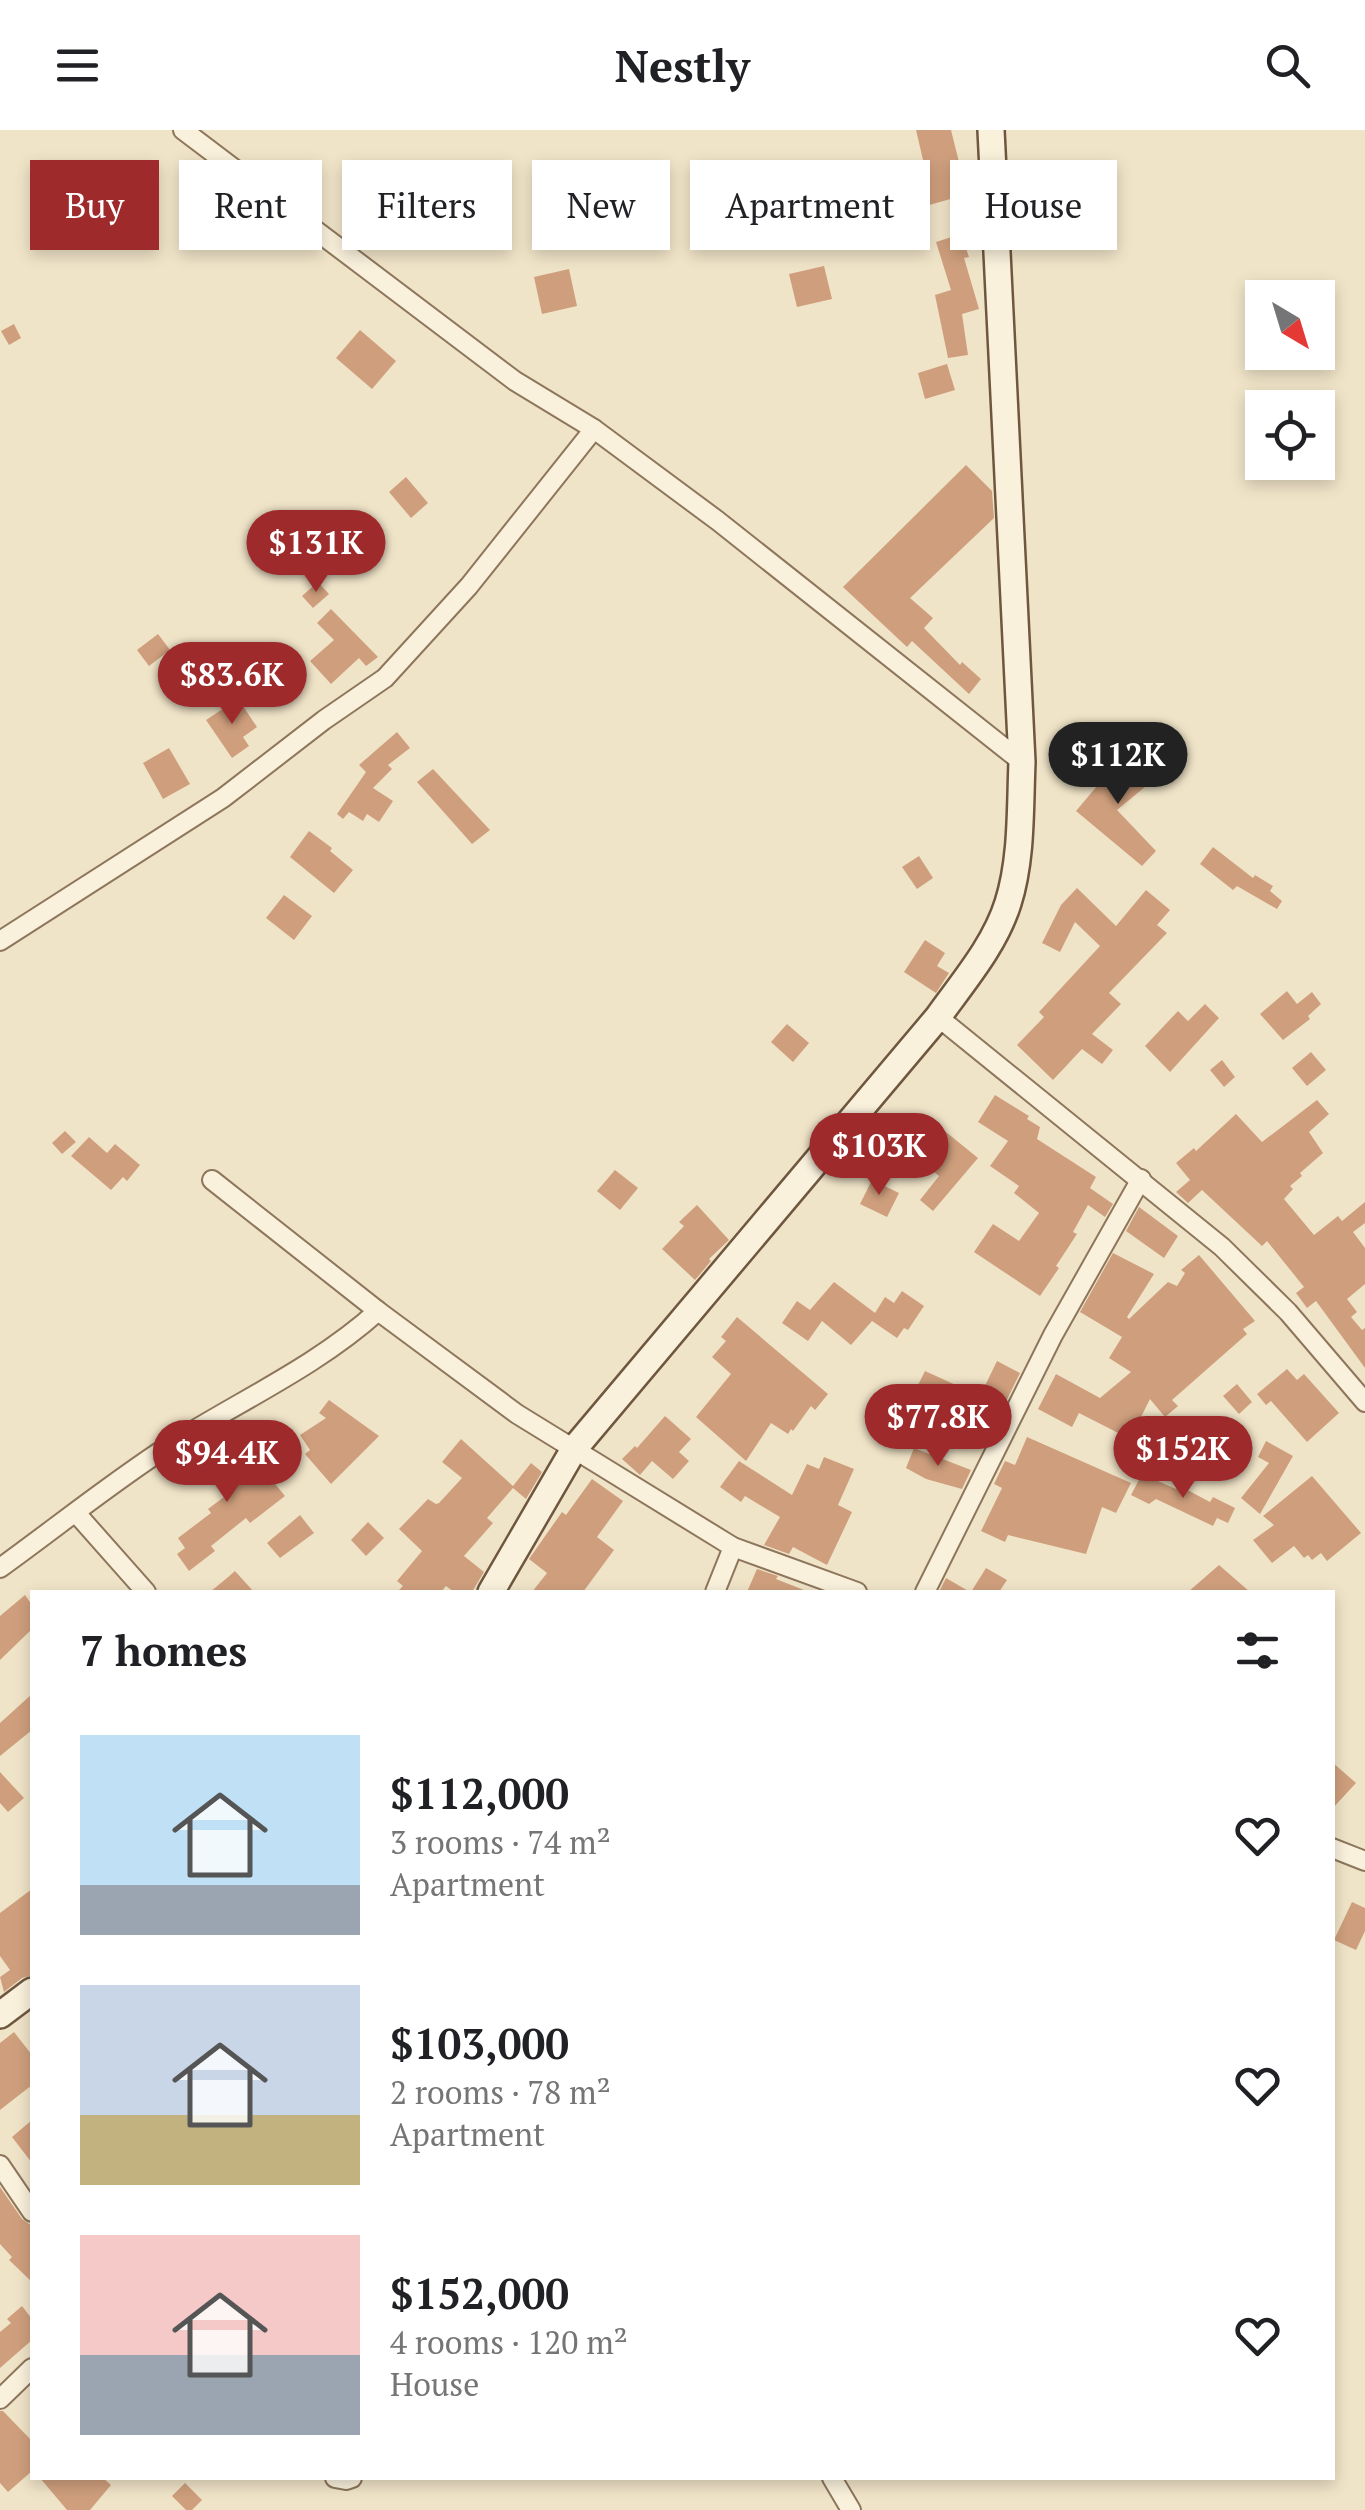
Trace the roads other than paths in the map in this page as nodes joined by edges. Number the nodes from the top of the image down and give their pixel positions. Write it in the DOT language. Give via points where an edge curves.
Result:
graph roads {
  1 [pos="183,130"];
  2 [pos="990,130"];
  3 [pos="594,429"];
  4 [pos="1022,762"];
  5 [pos="0,941"];
  6 [pos="938,1017"];
  7 [pos="1141,1179"];
  8 [pos="212,1180"];
  9 [pos="378,1311"];
  10 [pos="1365,1402"];
  11 [pos="574,1449"];
  12 [pos="76,1512"];
  13 [pos="733,1547"];
  14 [pos="0,1568"];
  15 [pos="144,1590"];
  16 [pos="492,1590"];
  17 [pos="716,1590"];
  18 [pos="851,1590"];
  19 [pos="926,1590"];
  20 [pos="1335,1849"];
  21 [pos="1365,1861"];
  22 [pos="30,1993"];
  23 [pos="0,2015"];
  24 [pos="0,2165"];
  25 [pos="30,2209"];
  26 [pos="30,2370"];
  27 [pos="0,2400"];
  28 [pos="833,2480"];
  29 [pos="851,2510"];
  1 -- 3 [label="street" via="515,381"];
  2 -- 4 [label="main road"];
  3 -- 4 [label="street"];
  3 -- 5 [label="street" via="469,586 385,678 223,798"];
  4 -- 6 [label="main road" via="1018,856 1008,904 988,946"];
  6 -- 7 [label="street"];
  6 -- 11 [label="main road"];
  7 -- 10 [label="street" via="1288,1312"];
  7 -- 19 [label="street" via="1053,1336"];
  8 -- 9 [label="street"];
  9 -- 11 [label="street"];
  9 -- 12 [label="street" via="338,1344 172,1444"];
  11 -- 13 [label="street"];
  11 -- 16 [label="main road"];
  12 -- 14 [label="street"];
  12 -- 15 [label="street"];
  13 -- 17 [label="street"];
  13 -- 18 [label="street"];
  20 -- 21 [label="street"];
  22 -- 23 [label="main road"];
  24 -- 25 [label="street"];
  26 -- 27 [label="street"];
  28 -- 29 [label="street"];
}
